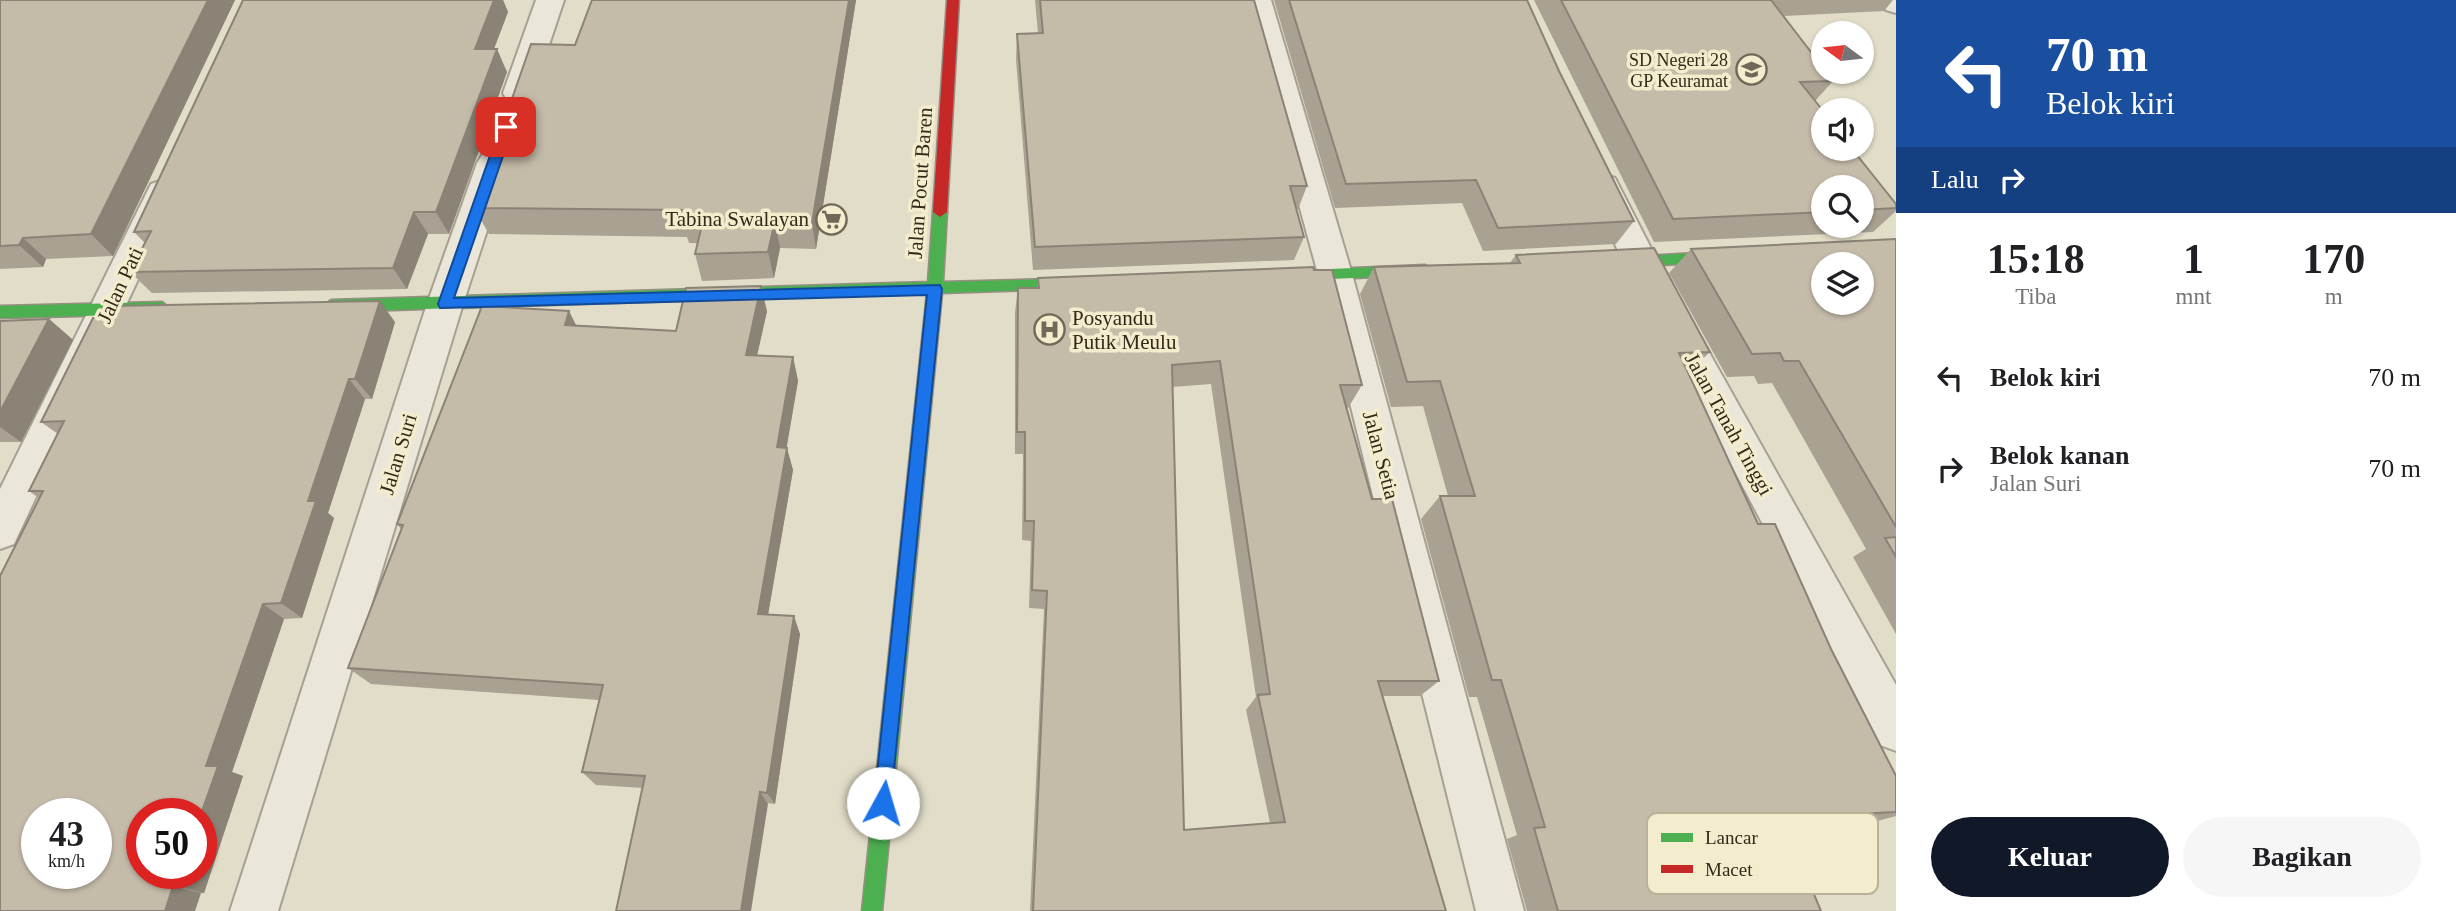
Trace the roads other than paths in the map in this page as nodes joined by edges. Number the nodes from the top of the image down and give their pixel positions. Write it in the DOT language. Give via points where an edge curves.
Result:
graph roads {
  1 [pos="550,0"];
  2 [pos="953,0"];
  3 [pos="1257,0"];
  4 [pos="1588,155"];
  5 [pos="178,161"];
  6 [pos="1748,255"];
  7 [pos="1640,261"];
  8 [pos="1585,264"];
  9 [pos="1446,269"];
  10 [pos="1335,274"];
  11 [pos="1266,276"];
  12 [pos="1100,283"];
  13 [pos="935,289"];
  14 [pos="445,304"];
  15 [pos="319,306"];
  16 [pos="179,308"];
  17 [pos="109,309"];
  18 [pos="0,312"];
  19 [pos="0,531"];
  20 [pos="1896,729"];
  21 [pos="254,911"];
  22 [pos="872,911"];
  23 [pos="1500,911"];
  1 -- 14 [label="street, Jalan Suri"];
  2 -- 13 [label="street, Jalan Pocut Baren"];
  3 -- 10 [label="street, Jalan Setia"];
  4 -- 7 [label="street, Jalan Tanah Tinggi"];
  5 -- 17 [label="street, Jalan Pati"];
  6 -- 7 [label="street"];
  7 -- 8 [label="street"];
  7 -- 20 [label="street, Jalan Tanah Tinggi"];
  9 -- 10 [label="street"];
  10 -- 11 [label="street"];
  10 -- 23 [label="street, Jalan Setia"];
  12 -- 13 [label="street"];
  13 -- 14 [label="street"];
  13 -- 22 [label="street, Jalan Pocut Baren"];
  14 -- 15 [label="street"];
  14 -- 21 [label="street, Jalan Suri"];
  16 -- 17 [label="street"];
  17 -- 18 [label="street"];
  17 -- 19 [label="street, Jalan Pati"];
}
